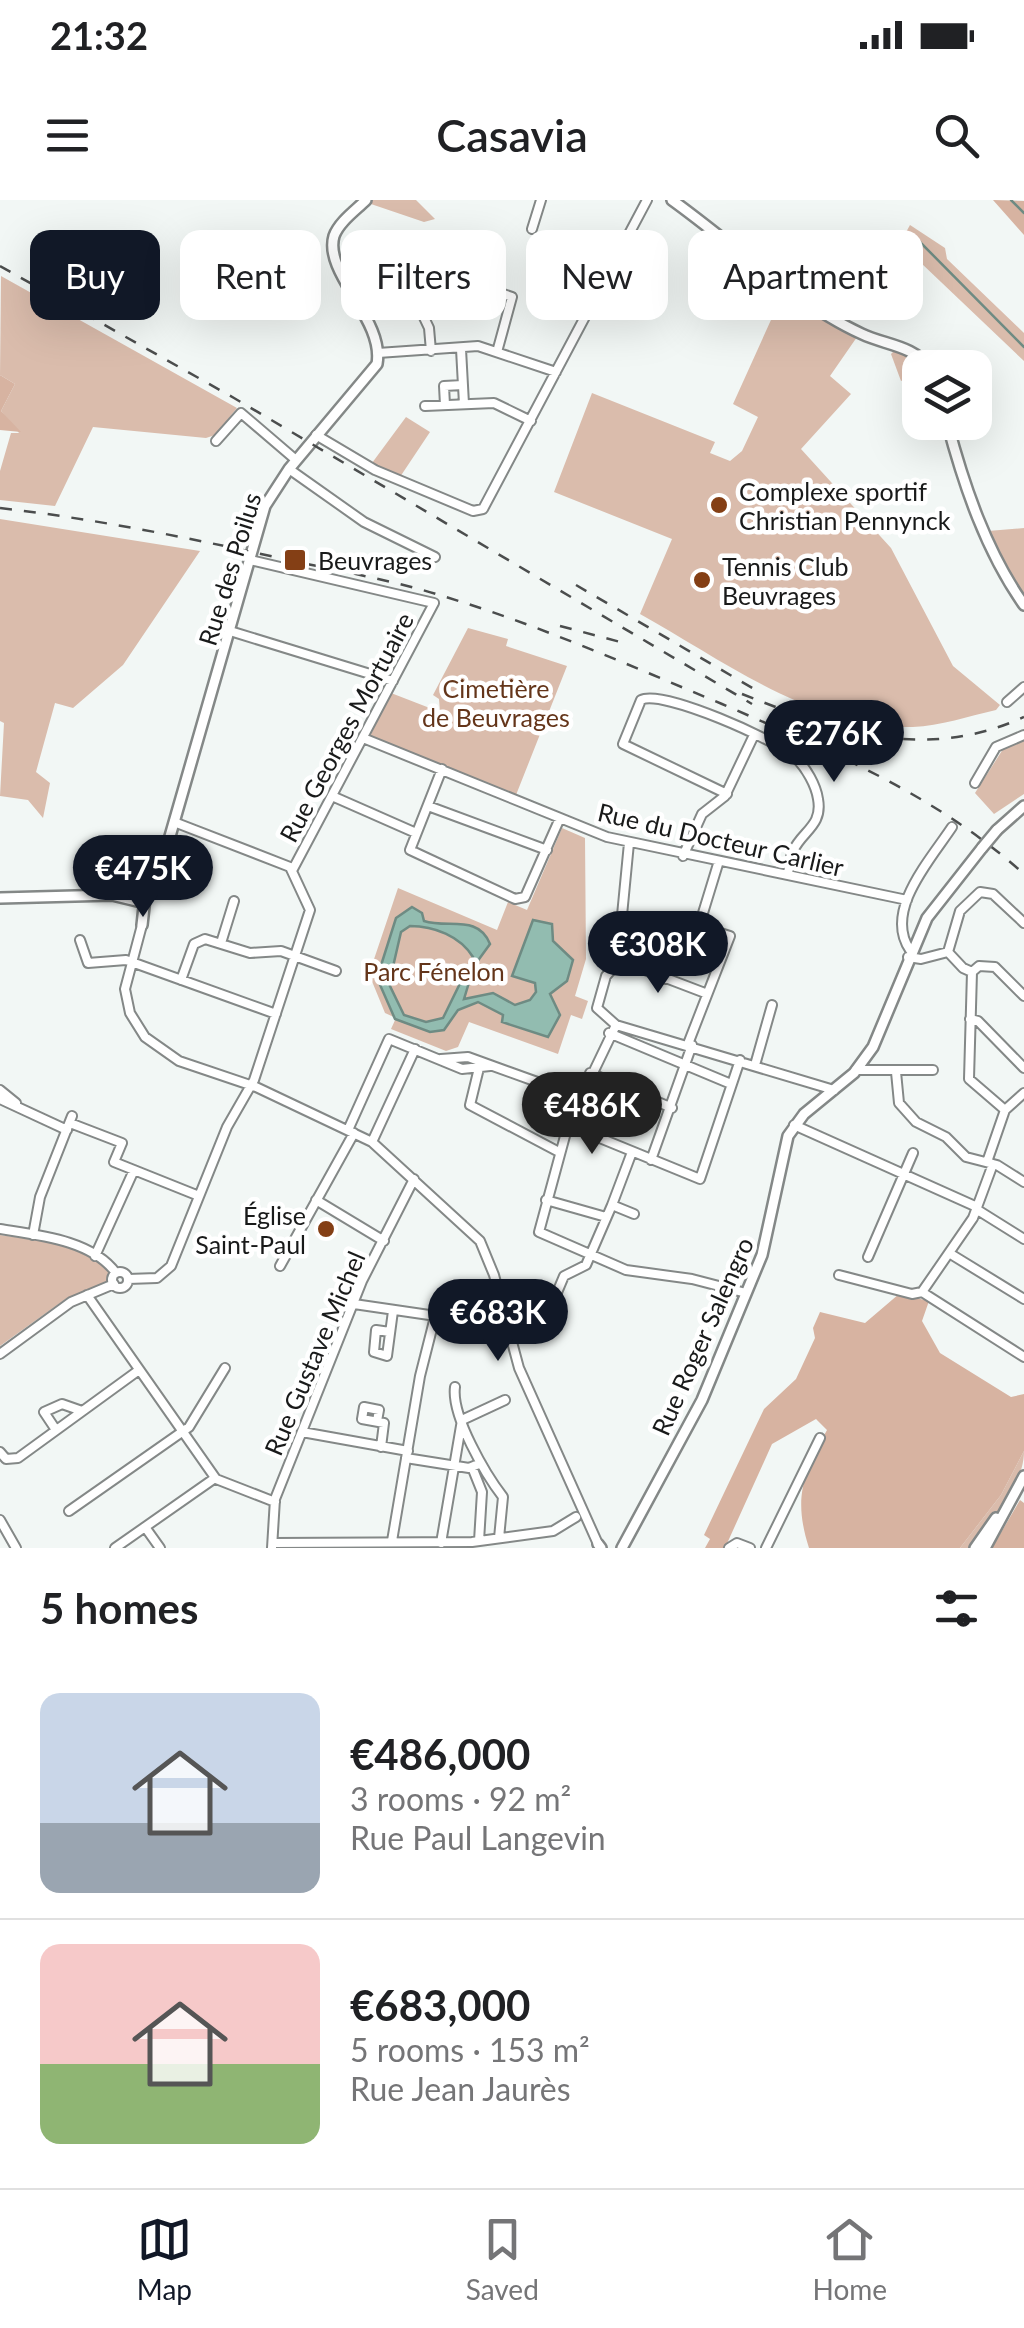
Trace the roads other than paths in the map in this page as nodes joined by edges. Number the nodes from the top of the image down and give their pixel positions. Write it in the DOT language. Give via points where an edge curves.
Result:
graph roads {
  1 [pos="366,200"];
  2 [pos="541,200"];
  3 [pos="647,200"];
  4 [pos="672,200"];
  5 [pos="532,229"];
  6 [pos="431,350"];
  7 [pos="461,350"];
  8 [pos="909,350"];
  9 [pos="496,352"];
  10 [pos="378,353"];
  11 [pos="556,372"];
  12 [pos="463,385"];
  13 [pos="464,404"];
  14 [pos="444,405"];
  15 [pos="425,406"];
  16 [pos="532,421"];
  17 [pos="316,434"];
  18 [pos="216,440"];
  19 [pos="952,440"];
  20 [pos="292,464"];
  21 [pos="436,557"];
  22 [pos="250,560"];
  23 [pos="1024,605"];
  24 [pos="230,631"];
  25 [pos="393,681"];
  26 [pos="1024,687"];
  27 [pos="1008,702"];
  28 [pos="1024,735"];
  29 [pos="754,736"];
  30 [pos="364,738"];
  31 [pos="442,769"];
  32 [pos="976,783"];
  33 [pos="727,794"];
  34 [pos="332,796"];
  35 [pos="428,806"];
  36 [pos="1024,806"];
  37 [pos="560,818"];
  38 [pos="174,822"];
  39 [pos="952,827"];
  40 [pos="416,833"];
  41 [pos="629,843"];
  42 [pos="547,850"];
  43 [pos="684,856"];
  44 [pos="718,864"];
  45 [pos="293,869"];
  46 [pos="160,872"];
  47 [pos="788,874"];
  48 [pos="135,884"];
  49 [pos="57,895"];
  50 [pos="0,896"];
  51 [pos="146,897"];
  52 [pos="131,899"];
  53 [pos="907,900"];
  54 [pos="234,902"];
  55 [pos="689,908"];
  56 [pos="685,922"];
  57 [pos="1024,923"];
  58 [pos="142,926"];
  59 [pos="698,926"];
  60 [pos="80,940"];
  61 [pos="221,943"];
  62 [pos="948,952"];
  63 [pos="909,954"];
  64 [pos="294,955"];
  65 [pos="130,962"];
  66 [pos="617,967"];
  67 [pos="336,971"];
  68 [pos="972,972"];
  69 [pos="181,980"];
  70 [pos="666,980"];
  71 [pos="708,990"];
  72 [pos="1024,996"];
  73 [pos="772,1005"];
  74 [pos="276,1014"];
  75 [pos="970,1019"];
  76 [pos="616,1024"];
  77 [pos="608,1033"];
  78 [pos="690,1044"];
  79 [pos="415,1049"];
  80 [pos="740,1060"];
  81 [pos="479,1064"];
  82 [pos="755,1065"];
  83 [pos="685,1066"];
  84 [pos="1024,1068"];
  85 [pos="856,1070"];
  86 [pos="933,1070"];
  87 [pos="896,1072"];
  88 [pos="590,1074"];
  89 [pos="731,1084"];
  90 [pos="252,1085"];
  91 [pos="0,1090"];
  92 [pos="834,1090"];
  93 [pos="1024,1093"];
  94 [pos="580,1097"];
  95 [pos="0,1099"];
  96 [pos="20,1106"];
  97 [pos="672,1108"];
  98 [pos="1005,1110"];
  99 [pos="70,1123"];
  100 [pos="568,1125"];
  101 [pos="794,1125"];
  102 [pos="351,1132"];
  103 [pos="372,1142"];
  104 [pos="560,1152"];
  105 [pos="632,1152"];
  106 [pos="913,1154"];
  107 [pos="651,1160"];
  108 [pos="990,1163"];
  109 [pos="134,1170"];
  110 [pos="904,1174"];
  111 [pos="414,1179"];
  112 [pos="1024,1182"];
  113 [pos="200,1196"];
  114 [pos="316,1200"];
  115 [pos="546,1200"];
  116 [pos="612,1205"];
  117 [pos="977,1208"];
  118 [pos="634,1214"];
  119 [pos="606,1218"];
  120 [pos="0,1229"];
  121 [pos="33,1234"];
  122 [pos="1024,1239"];
  123 [pos="384,1241"];
  124 [pos="949,1253"];
  125 [pos="95,1256"];
  126 [pos="591,1256"];
  127 [pos="868,1257"];
  128 [pos="280,1266"];
  129 [pos="116,1273"];
  130 [pos="840,1275"];
  131 [pos="128,1279"];
  132 [pos="114,1284"];
  133 [pos="922,1292"];
  134 [pos="746,1294"];
  135 [pos="87,1295"];
  136 [pos="1024,1299"];
  137 [pos="354,1304"];
  138 [pos="393,1311"];
  139 [pos="504,1312"];
  140 [pos="390,1332"];
  141 [pos="0,1354"];
  142 [pos="1024,1356"];
  143 [pos="225,1368"];
  144 [pos="140,1370"];
  145 [pos="454,1388"];
  146 [pos="506,1400"];
  147 [pos="82,1411"];
  148 [pos="462,1420"];
  149 [pos="377,1421"];
  150 [pos="56,1430"];
  151 [pos="183,1432"];
  152 [pos="302,1432"];
  153 [pos="820,1438"];
  154 [pos="380,1447"];
  155 [pos="0,1452"];
  156 [pos="407,1454"];
  157 [pos="481,1463"];
  158 [pos="453,1465"];
  159 [pos="472,1467"];
  160 [pos="1024,1476"];
  161 [pos="215,1478"];
  162 [pos="1017,1487"];
  163 [pos="581,1501"];
  164 [pos="275,1502"];
  165 [pos="70,1511"];
  166 [pos="576,1517"];
  167 [pos="589,1518"];
  168 [pos="0,1520"];
  169 [pos="145,1527"];
  170 [pos="499,1538"];
  171 [pos="392,1541"];
  172 [pos="479,1541"];
  173 [pos="441,1543"];
  174 [pos="272,1545"];
  175 [pos="453,1545"];
  176 [pos="599,1547"];
  177 [pos="16,1548"];
  178 [pos="115,1548"];
  179 [pos="160,1548"];
  180 [pos="622,1548"];
  181 [pos="729,1548"];
  182 [pos="759,1548"];
  183 [pos="975,1548"];
  184 [pos="986,1548"];
  1 -- 10 [label="street" via="336,230 333,250"];
  2 -- 5 [label="street"];
  3 -- 11 [label="street"];
  4 -- 8 [label="street" via="838,322"];
  6 -- 7 [label="street"];
  6 -- 9 [label="street" via="430,328 409,286 417,265 512,297"];
  6 -- 10 [label="street"];
  7 -- 9 [label="street"];
  7 -- 12 [label="street"];
  9 -- 11 [label="street"];
  10 -- 17 [label="street, Rue des Poilus" via="374,370"];
  11 -- 16 [label="street"];
  12 -- 13 [label="street"];
  12 -- 14 [label="street" via="444,386"];
  13 -- 14 [label="street"];
  13 -- 16 [label="street" via="496,404"];
  14 -- 15 [label="street"];
  16 -- 17 [label="street" via="487,505 477,511 376,470"];
  17 -- 20 [label="street, Rue des Poilus"];
  18 -- 20 [label="street" via="241,413"];
  19 -- 23 [label="street" via="967,491"];
  20 -- 21 [label="street" via="364,522"];
  20 -- 22 [label="street, Rue des Poilus" via="265,506"];
  22 -- 24 [label="street, Rue des Poilus"];
  22 -- 25 [label="street, Rue Georges Mortuaire" via="434,603"];
  24 -- 25 [label="street"];
  24 -- 38 [label="street, Rue des Poilus"];
  25 -- 30 [label="street, Rue Georges Mortuaire"];
  26 -- 27 [label="street"];
  28 -- 32 [label="street" via="994,748"];
  29 -- 33 [label="street"];
  29 -- 33 [label="street" via="652,696 638,703 622,737 624,745"];
  29 -- 47 [label="street" via="796,758 818,797 816,824 793,850"];
  30 -- 31 [label="street, Rue du Docteur Carlier"];
  30 -- 34 [label="street, Rue Georges Mortuaire"];
  31 -- 35 [label="street"];
  31 -- 37 [label="street, Rue du Docteur Carlier"];
  33 -- 43 [label="street" via="702,814"];
  34 -- 40 [label="street"];
  34 -- 45 [label="street, Rue Georges Mortuaire"];
  35 -- 40 [label="street"];
  35 -- 42 [label="street"];
  36 -- 63 [label="street, bridge" via="939,900"];
  37 -- 41 [label="street, Rue du Docteur Carlier"];
  37 -- 42 [label="street"];
  38 -- 45 [label="street"];
  38 -- 46 [label="street, Rue des Poilus"];
  39 -- 53 [label="street"];
  40 -- 42 [label="street" via="413,853 516,900 525,897"];
  41 -- 43 [label="street, Rue du Docteur Carlier"];
  41 -- 66 [label="street"];
  43 -- 44 [label="street, Rue du Docteur Carlier"];
  44 -- 47 [label="street, Rue du Docteur Carlier"];
  44 -- 59 [label="street"];
  45 -- 64 [label="street" via="310,908"];
  46 -- 48 [label="street"];
  46 -- 51 [label="street, Rue des Poilus"];
  47 -- 53 [label="street, Rue du Docteur Carlier"];
  48 -- 49 [label="street"];
  48 -- 51 [label="street"];
  48 -- 52 [label="street"];
  49 -- 50 [label="street"];
  49 -- 52 [label="street"];
  51 -- 52 [label="street"];
  51 -- 58 [label="street"];
  52 -- 58 [label="street"];
  53 -- 63 [label="street" via="903,933"];
  54 -- 61 [label="street"];
  55 -- 56 [label="street"];
  56 -- 59 [label="street"];
  56 -- 70 [label="street"];
  57 -- 62 [label="street" via="993,894 980,892 958,913"];
  58 -- 65 [label="street"];
  59 -- 71 [label="street" via="730,936"];
  60 -- 65 [label="street" via="88,963"];
  61 -- 64 [label="street"];
  61 -- 69 [label="street" via="195,942"];
  62 -- 63 [label="street" via="920,959"];
  62 -- 68 [label="street"];
  63 -- 85 [label="street" via="885,1024"];
  64 -- 67 [label="street"];
  64 -- 74 [label="street"];
  65 -- 69 [label="street"];
  65 -- 90 [label="street" via="126,1001 145,1038 188,1065"];
  66 -- 70 [label="street"];
  66 -- 76 [label="street" via="606,976 597,1008"];
  68 -- 72 [label="street" via="995,967"];
  68 -- 75 [label="street"];
  69 -- 74 [label="street"];
  70 -- 71 [label="street"];
  71 -- 78 [label="street"];
  73 -- 82 [label="street"];
  74 -- 90 [label="street"];
  75 -- 84 [label="street"];
  75 -- 98 [label="street" via="970,1081"];
  76 -- 77 [label="street"];
  76 -- 78 [label="street"];
  77 -- 83 [label="street"];
  77 -- 88 [label="street"];
  78 -- 80 [label="street"];
  78 -- 83 [label="street"];
  79 -- 81 [label="street" via="464,1070"];
  79 -- 102 [label="street" via="389,1039"];
  79 -- 103 [label="street"];
  80 -- 82 [label="street"];
  80 -- 89 [label="street"];
  81 -- 94 [label="street"];
  81 -- 104 [label="street" via="470,1105"];
  82 -- 92 [label="street"];
  83 -- 89 [label="street"];
  83 -- 97 [label="street"];
  85 -- 87 [label="street"];
  85 -- 92 [label="street"];
  86 -- 87 [label="street"];
  87 -- 108 [label="street" via="906,1113 966,1157"];
  88 -- 94 [label="street"];
  88 -- 97 [label="street"];
  89 -- 107 [label="street" via="702,1176"];
  90 -- 102 [label="street"];
  90 -- 113 [label="street"];
  91 -- 96 [label="street"];
  92 -- 101 [label="street"];
  93 -- 98 [label="street"];
  94 -- 100 [label="street"];
  95 -- 96 [label="street"];
  96 -- 99 [label="street"];
  97 -- 107 [label="street"];
  98 -- 108 [label="street"];
  99 -- 109 [label="street" via="122,1143 114,1162"];
  99 -- 121 [label="street" via="40,1196"];
  100 -- 104 [label="street"];
  100 -- 105 [label="street"];
  101 -- 110 [label="street"];
  101 -- 134 [label="street, Rue Roger Salengro" via="768,1239"];
  102 -- 103 [label="street"];
  102 -- 114 [label="street"];
  103 -- 111 [label="street"];
  104 -- 115 [label="street"];
  105 -- 107 [label="street"];
  105 -- 116 [label="street"];
  106 -- 110 [label="street"];
  108 -- 112 [label="street"];
  108 -- 117 [label="street"];
  109 -- 113 [label="street"];
  109 -- 125 [label="street"];
  110 -- 117 [label="street"];
  110 -- 127 [label="street"];
  111 -- 123 [label="street, Rue Gustave Michel"];
  111 -- 139 [label="street" via="480,1241"];
  113 -- 131 [label="street" via="169,1270 154,1279"];
  114 -- 123 [label="street"];
  114 -- 128 [label="street"];
  115 -- 119 [label="street"];
  115 -- 126 [label="street" via="538,1226 542,1236"];
  116 -- 118 [label="street"];
  116 -- 119 [label="street"];
  117 -- 122 [label="street"];
  117 -- 124 [label="street"];
  119 -- 126 [label="street"];
  120 -- 121 [label="street"];
  121 -- 125 [label="street"];
  123 -- 137 [label="street, Rue Gustave Michel"];
  124 -- 133 [label="street"];
  124 -- 136 [label="street"];
  125 -- 129 [label="street"];
  126 -- 134 [label="street" via="650,1276 692,1278"];
  126 -- 139 [label="street" via="563,1278 553,1298"];
  129 -- 131 [label="street"];
  129 -- 132 [label="street"];
  130 -- 133 [label="street"];
  131 -- 132 [label="street" via="122,1287"];
  132 -- 135 [label="street"];
  133 -- 142 [label="street"];
  134 -- 180 [label="street, Rue Roger Salengro" via="699,1405"];
  135 -- 141 [label="street"];
  135 -- 144 [label="street"];
  137 -- 138 [label="street"];
  137 -- 152 [label="street, Rue Gustave Michel"];
  138 -- 140 [label="street"];
  138 -- 156 [label="street" via="436,1313"];
  139 -- 163 [label="street" via="520,1370"];
  143 -- 151 [label="street"];
  144 -- 147 [label="street"];
  144 -- 151 [label="street"];
  145 -- 148 [label="street"];
  146 -- 148 [label="street"];
  147 -- 150 [label="street"];
  147 -- 150 [label="street" via="62,1404 44,1412"];
  148 -- 157 [label="street"];
  148 -- 158 [label="street"];
  149 -- 154 [label="street" via="384,1423"];
  150 -- 155 [label="street" via="16,1459"];
  151 -- 161 [label="street"];
  151 -- 165 [label="street"];
  152 -- 154 [label="street"];
  152 -- 164 [label="street, Rue Gustave Michel"];
  153 -- 182 [label="street"];
  154 -- 156 [label="street"];
  156 -- 158 [label="street"];
  156 -- 171 [label="street"];
  157 -- 159 [label="street"];
  157 -- 170 [label="street" via="504,1500"];
  158 -- 159 [label="street"];
  158 -- 173 [label="street"];
  159 -- 172 [label="street" via="482,1492"];
  160 -- 162 [label="street"];
  161 -- 164 [label="street"];
  161 -- 169 [label="street"];
  162 -- 183 [label="street"];
  162 -- 184 [label="street"];
  163 -- 166 [label="street"];
  163 -- 167 [label="street"];
  164 -- 174 [label="street, Rue Gustave Michel"];
  166 -- 167 [label="street"];
  166 -- 170 [label="street" via="556,1530"];
  167 -- 176 [label="street"];
  168 -- 177 [label="street"];
  169 -- 178 [label="street"];
  169 -- 179 [label="street"];
  170 -- 172 [label="street"];
  171 -- 173 [label="street"];
  171 -- 174 [label="street"];
  172 -- 175 [label="street"];
  173 -- 175 [label="street"];
  181 -- 182 [label="street"];
}
